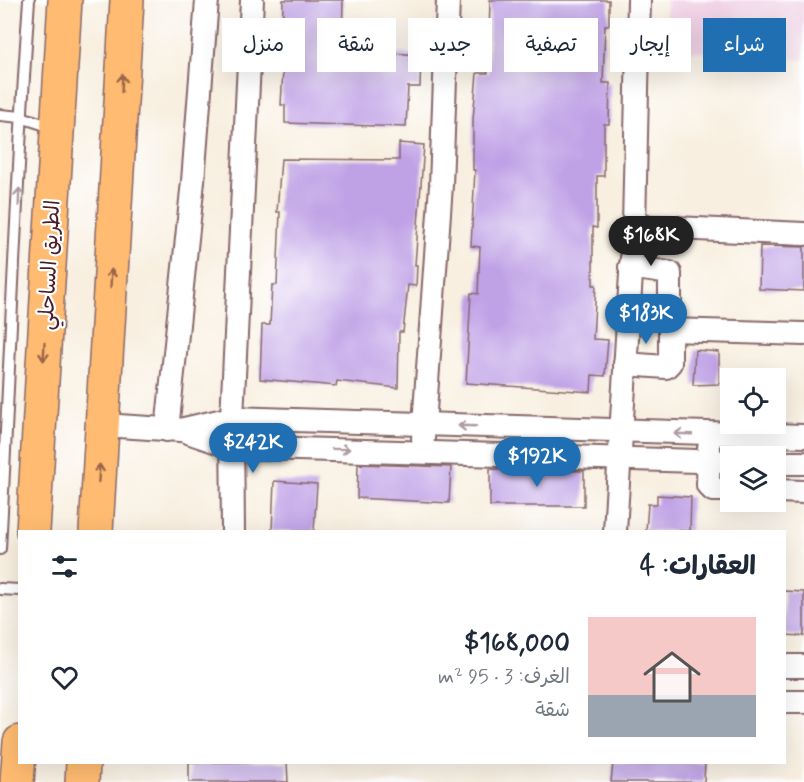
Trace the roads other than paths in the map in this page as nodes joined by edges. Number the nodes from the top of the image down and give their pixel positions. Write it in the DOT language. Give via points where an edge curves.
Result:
graph roads {
  1 [pos="29,0"];
  2 [pos="65,0"];
  3 [pos="127,0"];
  4 [pos="207,0"];
  5 [pos="252,0"];
  6 [pos="448,0"];
  7 [pos="639,0"];
  8 [pos="0,115"];
  9 [pos="21,117"];
  10 [pos="57,129"];
  11 [pos="634,226"];
  12 [pos="804,234"];
  13 [pos="630,267"];
  14 [pos="670,330"];
  15 [pos="804,334"];
  16 [pos="625,364"];
  17 [pos="232,418"];
  18 [pos="423,424"];
  19 [pos="103,425"];
  20 [pos="174,430"];
  21 [pos="621,432"];
  22 [pos="709,434"];
  23 [pos="804,436"];
  24 [pos="232,447"];
  25 [pos="422,451"];
  26 [pos="620,460"];
  27 [pos="720,462"];
  28 [pos="786,463"];
  29 [pos="804,463"];
  30 [pos="720,490"];
  31 [pos="786,491"];
  32 [pos="804,492"];
  33 [pos="33,530"];
  34 [pos="96,530"];
  35 [pos="233,530"];
  36 [pos="615,530"];
  37 [pos="0,549"];
  38 [pos="0,589"];
  39 [pos="18,590"];
  40 [pos="786,666"];
  41 [pos="804,666"];
  42 [pos="786,702"];
  43 [pos="804,702"];
  44 [pos="18,764"];
  45 [pos="83,764"];
  46 [pos="17,782"];
  47 [pos="82,782"];
  1 -- 9 [label="lane"];
  2 -- 10 [label="highway, الطريق الساحلي"];
  19 -- 3 [label="highway, one-way"];
  4 -- 20 [label="street"];
  5 -- 17 [label="street"];
  6 -- 18 [label="street" via="441,185"];
  7 -- 11 [label="street"];
  8 -- 9 [label="lane"];
  9 -- 10 [label="lane"];
  37 -- 9 [label="lane, one-way"];
  10 -- 33 [label="highway, الطريق الساحلي, one-way"];
  11 -- 12 [label="street"];
  11 -- 13 [label="street"];
  13 -- 14 [label="street" via="670,273"];
  13 -- 16 [label="street"];
  14 -- 15 [label="street"];
  14 -- 16 [label="street" via="668,366"];
  16 -- 21 [label="street"];
  17 -- 18 [label="street"];
  17 -- 20 [label="street"];
  17 -- 24 [label="street"];
  21 -- 18 [label="street, one-way"];
  18 -- 25 [label="street"];
  19 -- 20 [label="street"];
  34 -- 19 [label="highway, one-way"];
  20 -- 24 [label="street"];
  22 -- 21 [label="street, one-way"];
  21 -- 26 [label="street"];
  22 -- 23 [label="street"];
  22 -- 27 [label="street"];
  24 -- 25 [label="street, one-way"];
  24 -- 35 [label="street"];
  25 -- 26 [label="street"];
  26 -- 27 [label="street"];
  26 -- 36 [label="street"];
  27 -- 30 [label="street" via="708,485 710,489"];
  28 -- 29 [label="street"];
  31 -- 32 [label="street"];
  38 -- 39 [label="lane"];
  40 -- 41 [label="street"];
  42 -- 43 [label="street"];
  44 -- 46 [label="highway"];
  45 -- 47 [label="highway"];
}
